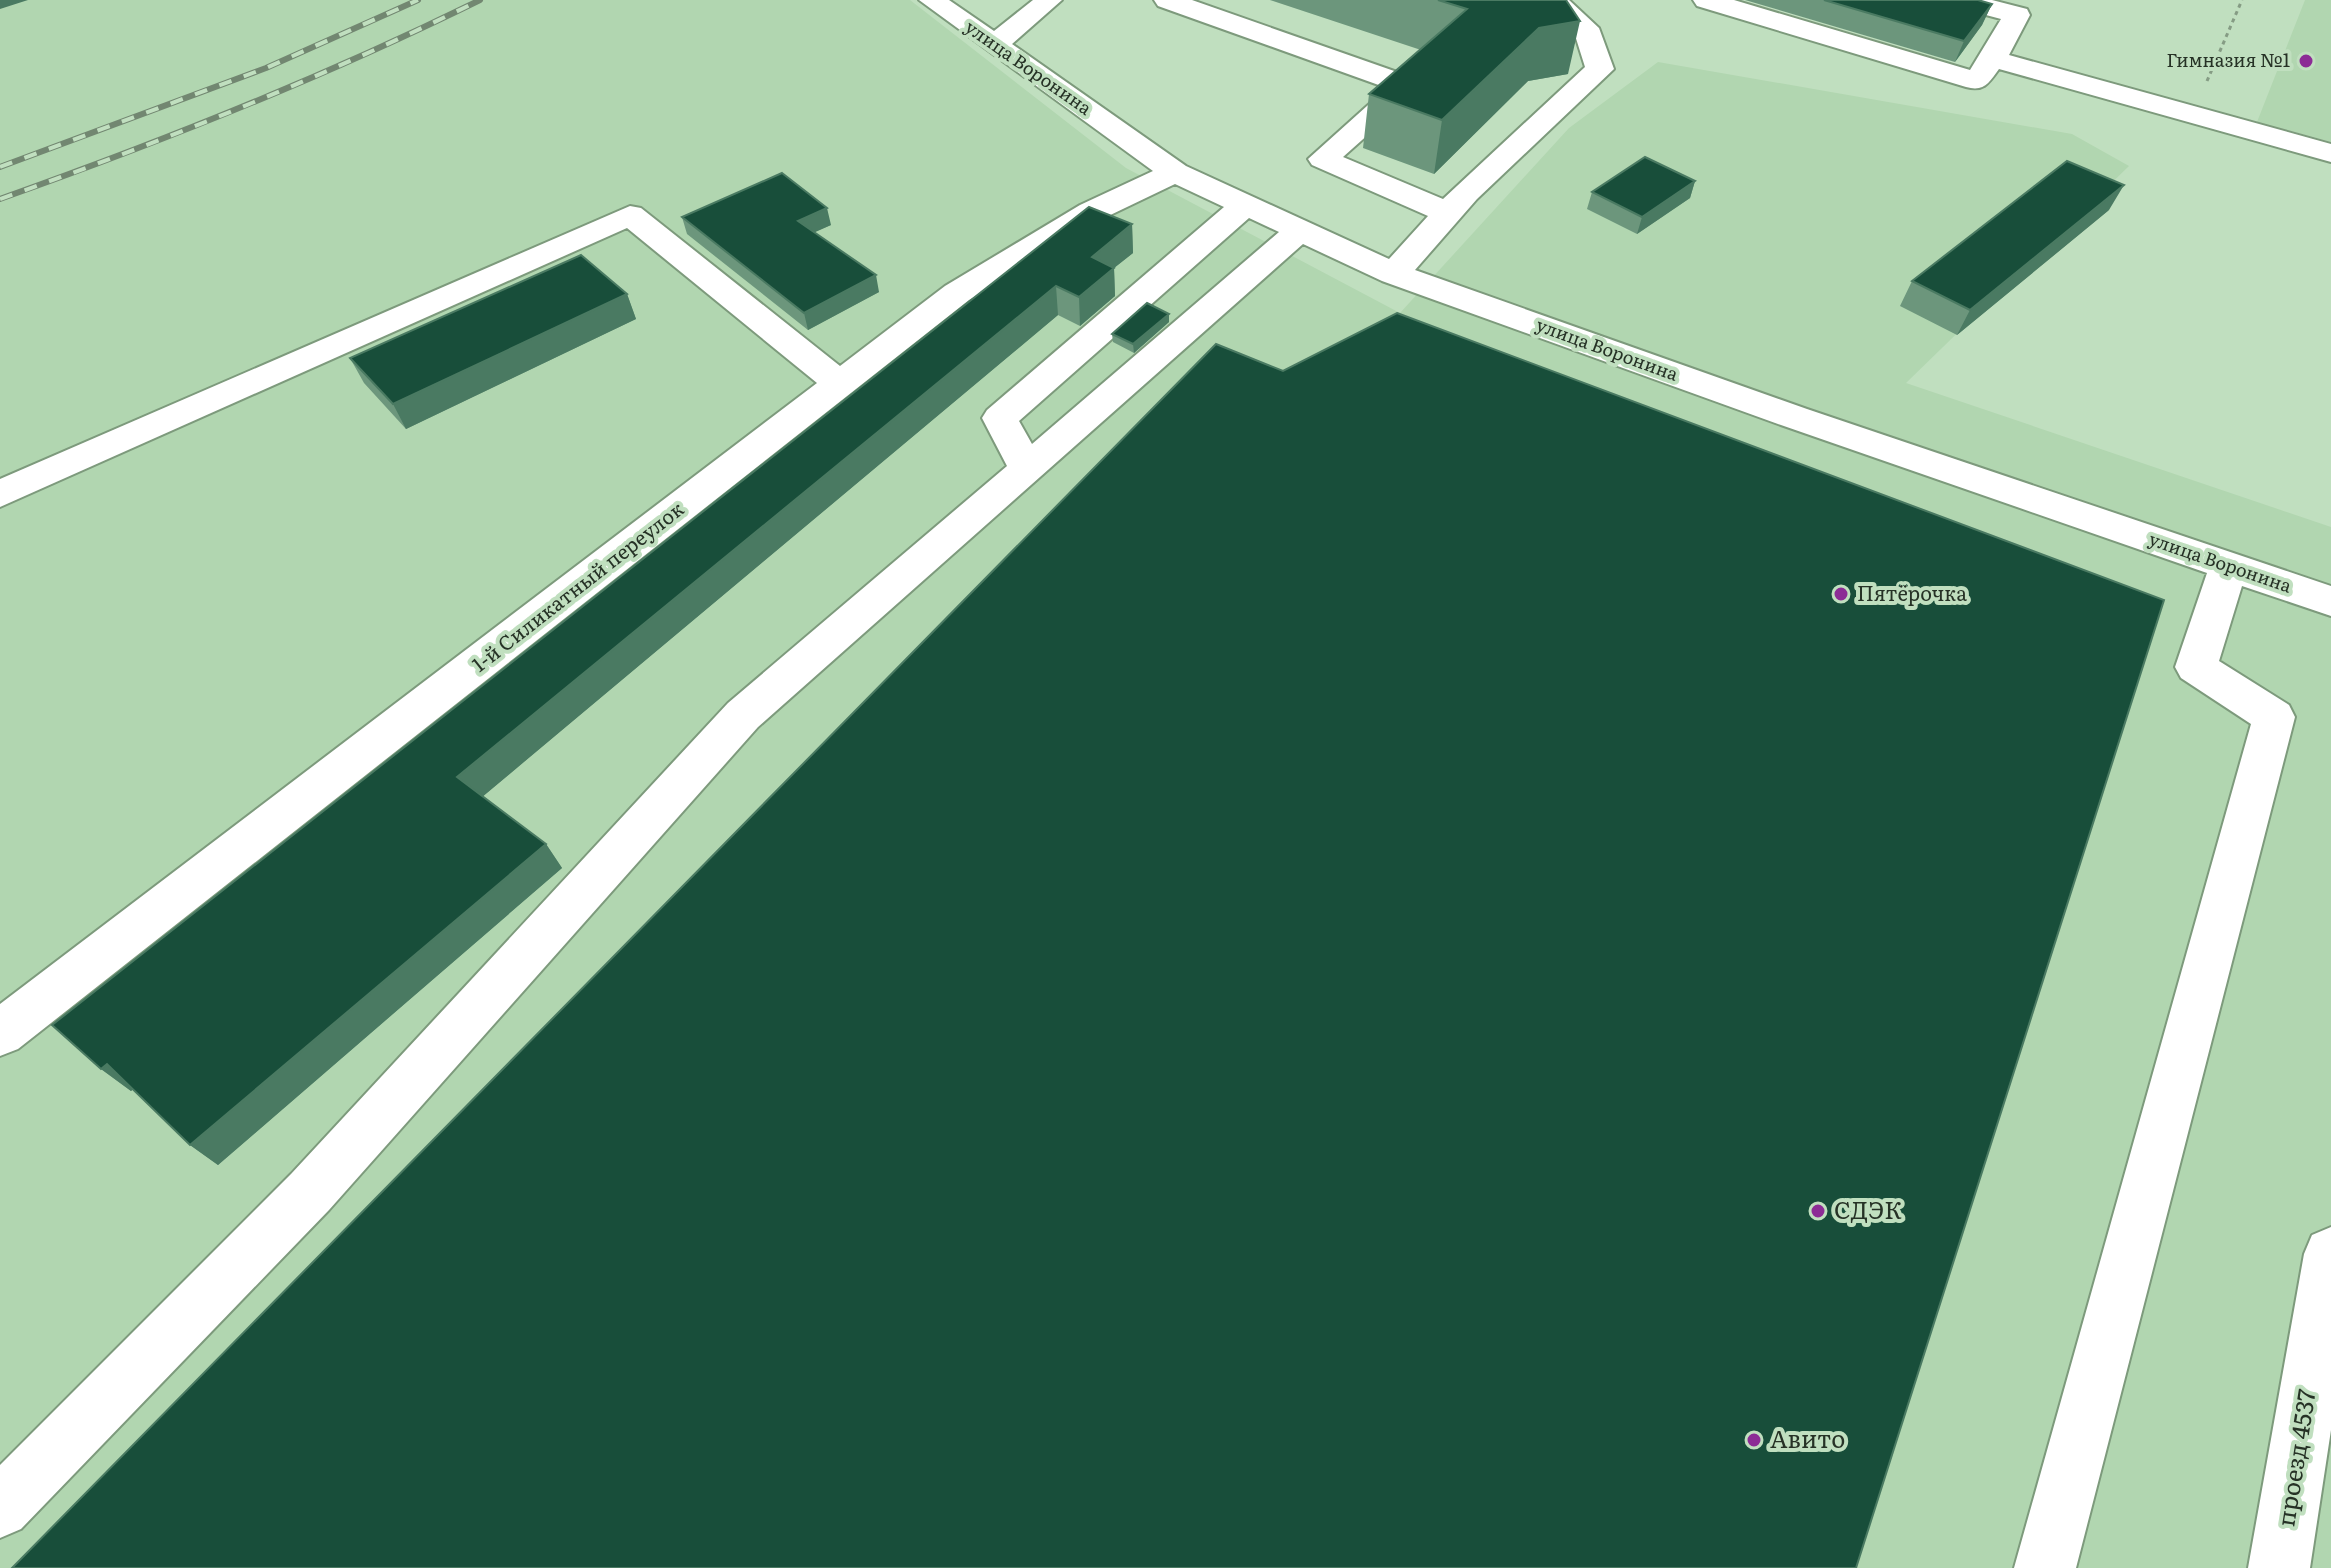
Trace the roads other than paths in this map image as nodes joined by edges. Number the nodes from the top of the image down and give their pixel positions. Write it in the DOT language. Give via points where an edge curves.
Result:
graph roads {
  1 [pos="932,0"];
  2 [pos="1049,0"];
  3 [pos="1167,0"];
  4 [pos="1552,0"];
  5 [pos="1706,0"];
  6 [pos="1961,0"];
  7 [pos="995,44"];
  8 [pos="1993,59"];
  9 [pos="2331,153"];
  10 [pos="1175,172"];
  11 [pos="1245,205"];
  12 [pos="1448,213"];
  13 [pos="1300,230"];
  14 [pos="1394,274"];
  15 [pos="841,384"];
  16 [pos="1027,469"];
  17 [pos="0,494"];
  18 [pos="2229,566"];
  19 [pos="2331,601"];
  20 [pos="0,1033"];
  21 [pos="2331,1254"];
  22 [pos="0,1508"];
  23 [pos="2045,1568"];
  24 [pos="2279,1568"];
  1 -- 7 [label="street, улица Воронина"];
  2 -- 7 [label="street"];
  3 -- 12 [label="street" via="1407,85 1323,159"];
  4 -- 12 [label="street" via="1583,22 1593,37 1600,69"];
  5 -- 8 [label="street" via="1976,81"];
  6 -- 8 [label="street" via="2017,15"];
  7 -- 10 [label="street, улица Воронина"];
  8 -- 9 [label="street"];
  10 -- 11 [label="street, улица Воронина"];
  10 -- 15 [label="street, 1-й Силикатный переулок" via="1091,212 957,293"];
  11 -- 13 [label="street, улица Воронина"];
  11 -- 16 [label="street" via="1000,418"];
  12 -- 14 [label="street"];
  13 -- 14 [label="street, улица Воронина"];
  13 -- 16 [label="street"];
  14 -- 18 [label="street, улица Воронина"];
  15 -- 17 [label="street" via="630,215"];
  15 -- 20 [label="street, 1-й Силикатный переулок"];
  16 -- 22 [label="street" via="743,715 310,1192"];
  18 -- 19 [label="street, улица Воронина"];
  18 -- 23 [label="street" via="2196,667 2274,717"];
  21 -- 24 [label="street, проезд 4537"];
}
